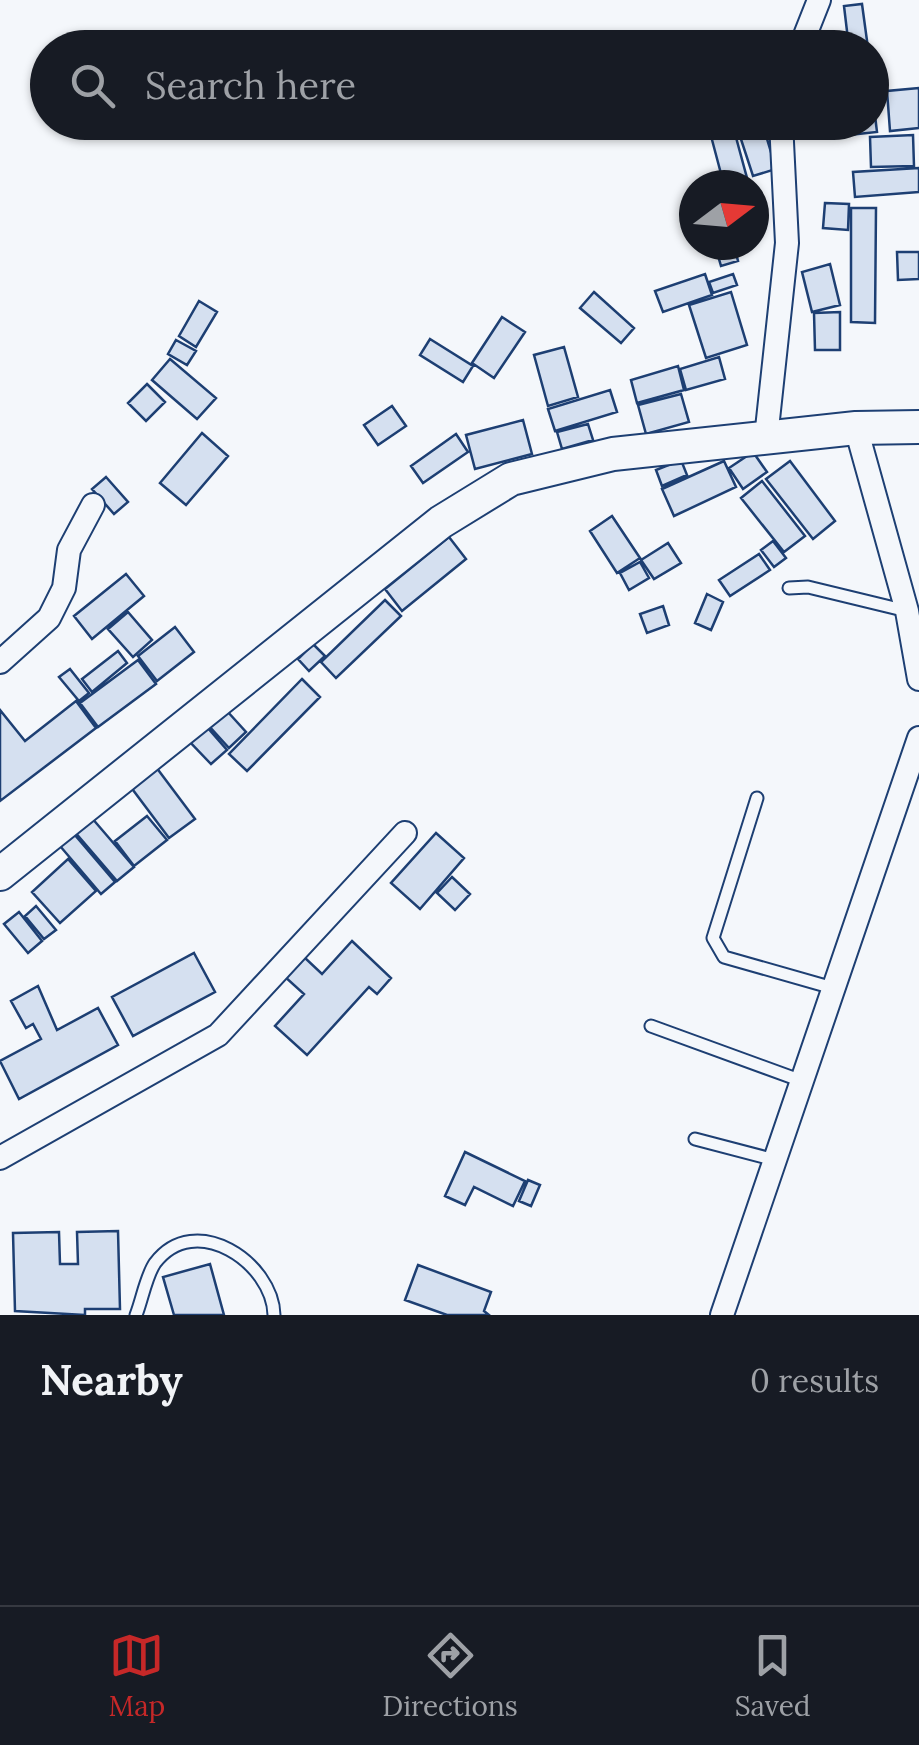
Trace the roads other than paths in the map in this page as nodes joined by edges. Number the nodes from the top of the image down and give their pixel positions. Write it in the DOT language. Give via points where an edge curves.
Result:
graph roads {
  1 [pos="819,0"];
  2 [pos="807,30"];
  3 [pos="781,140"];
  4 [pos="919,427"];
  5 [pos="856,428"];
  6 [pos="766,438"];
  7 [pos="92,505"];
  8 [pos="788,588"];
  9 [pos="906,611"];
  10 [pos="0,662"];
  11 [pos="919,679"];
  12 [pos="919,738"];
  13 [pos="757,798"];
  14 [pos="404,833"];
  15 [pos="0,874"];
  16 [pos="833,988"];
  17 [pos="651,1026"];
  18 [pos="802,1081"];
  19 [pos="695,1139"];
  20 [pos="0,1158"];
  21 [pos="775,1160"];
  22 [pos="136,1315"];
  23 [pos="274,1315"];
  24 [pos="722,1315"];
  1 -- 2 [label="street"];
  3 -- 6 [label="street" via="787,244"];
  4 -- 5 [label="street"];
  5 -- 6 [label="street"];
  5 -- 9 [label="street"];
  6 -- 15 [label="street" via="613,454 548,468 476,497"];
  7 -- 10 [label="street" via="49,618"];
  8 -- 9 [label="lane"];
  9 -- 11 [label="street"];
  12 -- 16 [label="street"];
  13 -- 16 [label="lane" via="713,938 717,949 724,957"];
  14 -- 20 [label="street" via="218,1034"];
  16 -- 18 [label="street"];
  17 -- 18 [label="lane"];
  18 -- 21 [label="street"];
  19 -- 21 [label="lane"];
  21 -- 24 [label="street"];
  22 -- 23 [label="lane" via="154,1264 174,1248 202,1240 222,1244 254,1268 274,1298"];
}
